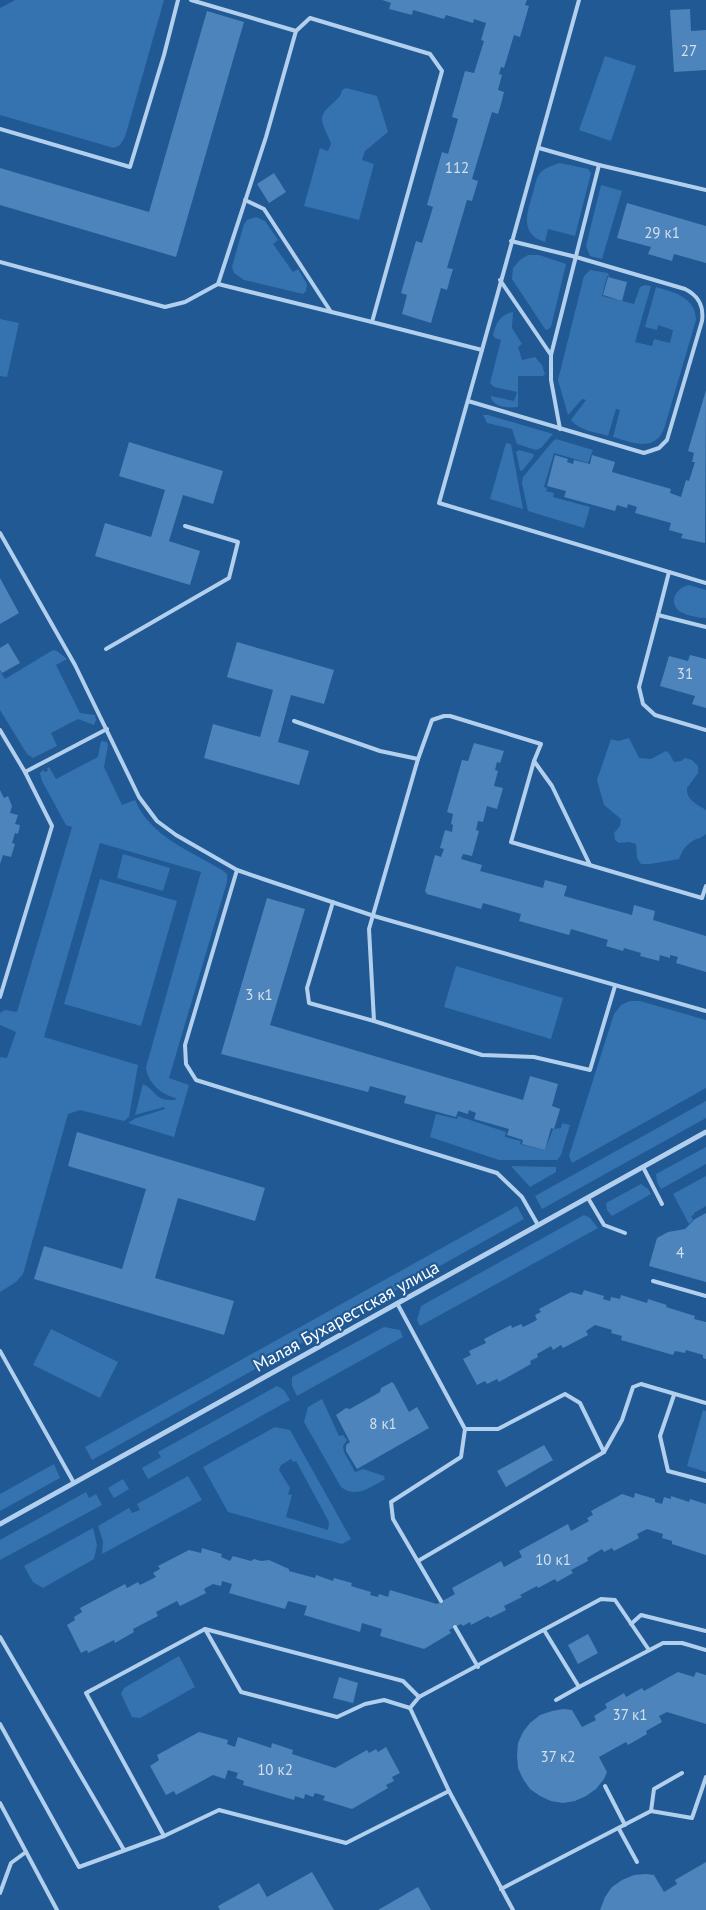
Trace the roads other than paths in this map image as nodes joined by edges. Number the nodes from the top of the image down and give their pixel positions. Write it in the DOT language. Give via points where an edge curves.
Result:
graph roads {
  1 [pos="178,0"];
  2 [pos="191,0"];
  3 [pos="579,0"];
  4 [pos="296,30"];
  5 [pos="0,129"];
  6 [pos="539,148"];
  7 [pos="599,165"];
  8 [pos="706,190"];
  9 [pos="245,200"];
  10 [pos="511,241"];
  11 [pos="576,257"];
  12 [pos="0,262"];
  13 [pos="500,280"];
  14 [pos="218,284"];
  15 [pos="332,312"];
  16 [pos="372,322"];
  17 [pos="482,350"];
  18 [pos="551,355"];
  19 [pos="468,401"];
  20 [pos="560,429"];
  21 [pos="185,526"];
  22 [pos="0,533"];
  23 [pos="669,572"];
  24 [pos="706,583"];
  25 [pos="658,615"];
  26 [pos="706,628"];
  27 [pos="106,649"];
  28 [pos="294,721"];
  29 [pos="107,729"];
  30 [pos="0,730"];
  31 [pos="706,730"];
  32 [pos="418,758"];
  33 [pos="534,761"];
  34 [pos="24,772"];
  35 [pos="590,865"];
  36 [pos="237,870"];
  37 [pos="706,886"];
  38 [pos="334,902"];
  39 [pos="374,916"];
  40 [pos="615,986"];
  41 [pos="0,996"];
  42 [pos="706,1011"];
  43 [pos="374,1021"];
  44 [pos="706,1132"];
  45 [pos="643,1167"];
  46 [pos="588,1198"];
  47 [pos="662,1204"];
  48 [pos="538,1225"];
  49 [pos="625,1232"];
  50 [pos="653,1281"];
  51 [pos="706,1296"];
  52 [pos="397,1303"];
  53 [pos="0,1351"];
  54 [pos="674,1394"];
  55 [pos="706,1403"];
  56 [pos="465,1429"];
  57 [pos="604,1452"];
  58 [pos="706,1481"];
  59 [pos="74,1483"];
  60 [pos="0,1524"];
  61 [pos="418,1561"];
  62 [pos="441,1602"];
  63 [pos="630,1624"];
  64 [pos="455,1627"];
  65 [pos="205,1629"];
  66 [pos="544,1630"];
  67 [pos="706,1631"];
  68 [pos="0,1637"];
  69 [pos="649,1650"];
  70 [pos="706,1650"];
  71 [pos="478,1667"];
  72 [pos="579,1687"];
  73 [pos="419,1697"];
  74 [pos="556,1700"];
  75 [pos="410,1708"];
  76 [pos="0,1724"];
  77 [pos="682,1773"];
  78 [pos="706,1777"];
  79 [pos="606,1786"];
  80 [pos="450,1791"];
  81 [pos="0,1803"];
  82 [pos="651,1811"];
  83 [pos="625,1825"];
  84 [pos="619,1829"];
  85 [pos="164,1836"];
  86 [pos="124,1850"];
  87 [pos="26,1852"];
  88 [pos="637,1862"];
  89 [pos="501,1889"];
  90 [pos="0,1893"];
  91 [pos="57,1910"];
  92 [pos="513,1910"];
  1 -- 5 [label="lane" via="130,168"];
  2 -- 4 [label="lane"];
  3 -- 6 [label="lane"];
  4 -- 9 [label="lane"];
  4 -- 16 [label="lane" via="310,18 430,54 442,71"];
  6 -- 7 [label="lane"];
  6 -- 10 [label="lane"];
  7 -- 8 [label="lane"];
  7 -- 11 [label="lane"];
  9 -- 14 [label="lane"];
  9 -- 15 [label="lane" via="264,209"];
  10 -- 11 [label="lane"];
  10 -- 13 [label="lane"];
  11 -- 18 [label="lane"];
  11 -- 20 [label="lane" via="691,292 700,302 703,314 667,440 660,448 644,453"];
  12 -- 14 [label="lane" via="165,306 185,302"];
  13 -- 17 [label="lane"];
  13 -- 18 [label="lane"];
  14 -- 15 [label="lane"];
  15 -- 16 [label="lane"];
  16 -- 17 [label="lane"];
  17 -- 19 [label="lane"];
  18 -- 20 [label="lane" via="551,380"];
  19 -- 20 [label="lane"];
  19 -- 23 [label="lane" via="440,503"];
  21 -- 27 [label="lane" via="238,542 229,578"];
  22 -- 29 [label="lane" via="75,665"];
  23 -- 24 [label="lane"];
  23 -- 25 [label="lane"];
  25 -- 26 [label="lane"];
  25 -- 31 [label="lane" via="639,687 643,704 655,715"];
  28 -- 32 [label="lane" via="380,751"];
  29 -- 34 [label="lane"];
  29 -- 36 [label="lane" via="139,797 157,821"];
  30 -- 34 [label="lane"];
  32 -- 33 [label="lane" via="432,720 444,716 541,744"];
  32 -- 39 [label="lane"];
  33 -- 35 [label="lane" via="552,786"];
  33 -- 35 [label="lane" via="511,842"];
  34 -- 41 [label="lane" via="52,826"];
  35 -- 37 [label="lane" via="702,898"];
  36 -- 38 [label="lane"];
  36 -- 48 [label="lane" via="185,1045 186,1064 196,1080 497,1173 522,1197"];
  38 -- 39 [label="lane"];
  38 -- 43 [label="lane" via="307,988 309,1003"];
  39 -- 40 [label="lane"];
  39 -- 43 [label="lane" via="370,929"];
  40 -- 42 [label="lane"];
  40 -- 43 [label="lane" via="590,1070 534,1056 482,1055"];
  44 -- 45 [label="street, Малая Бухарестская улица"];
  45 -- 46 [label="street, Малая Бухарестская улица"];
  45 -- 47 [label="lane"];
  46 -- 48 [label="street, Малая Бухарестская улица"];
  46 -- 49 [label="lane" via="604,1225"];
  48 -- 52 [label="street, Малая Бухарестская улица"];
  50 -- 51 [label="lane"];
  52 -- 56 [label="lane"];
  52 -- 59 [label="street, Малая Бухарестская улица"];
  53 -- 59 [label="lane"];
  54 -- 55 [label="lane"];
  54 -- 57 [label="lane" via="641,1384 633,1387 622,1420"];
  54 -- 58 [label="lane" via="660,1436 668,1470"];
  56 -- 57 [label="lane" via="498,1430 565,1394 580,1403"];
  56 -- 61 [label="lane" via="461,1457 391,1502 393,1519"];
  57 -- 61 [label="lane"];
  59 -- 60 [label="street, Малая Бухарестская улица"];
  61 -- 62 [label="lane"];
  63 -- 66 [label="lane" via="615,1600 601,1599"];
  63 -- 67 [label="lane" via="641,1614"];
  63 -- 69 [label="lane"];
  64 -- 71 [label="lane"];
  65 -- 73 [label="lane" via="403,1681"];
  65 -- 75 [label="lane" via="240,1692 337,1717 384,1700"];
  65 -- 85 [label="lane" via="86,1693"];
  66 -- 71 [label="lane"];
  66 -- 72 [label="lane"];
  68 -- 86 [label="lane"];
  69 -- 70 [label="lane" via="664,1643 682,1643"];
  69 -- 72 [label="lane"];
  71 -- 73 [label="lane"];
  72 -- 74 [label="lane"];
  73 -- 75 [label="lane"];
  75 -- 80 [label="lane"];
  76 -- 86 [label="lane" via="79,1867"];
  77 -- 82 [label="lane" via="654,1789"];
  78 -- 82 [label="lane" via="692,1818"];
  79 -- 83 [label="lane"];
  80 -- 85 [label="lane" via="346,1843 219,1810"];
  80 -- 89 [label="lane"];
  81 -- 87 [label="lane"];
  82 -- 83 [label="lane"];
  83 -- 84 [label="lane"];
  84 -- 88 [label="lane"];
  84 -- 89 [label="lane"];
  85 -- 86 [label="lane"];
  87 -- 90 [label="lane" via="11,1863"];
  87 -- 91 [label="lane"];
  89 -- 92 [label="lane"];
}
